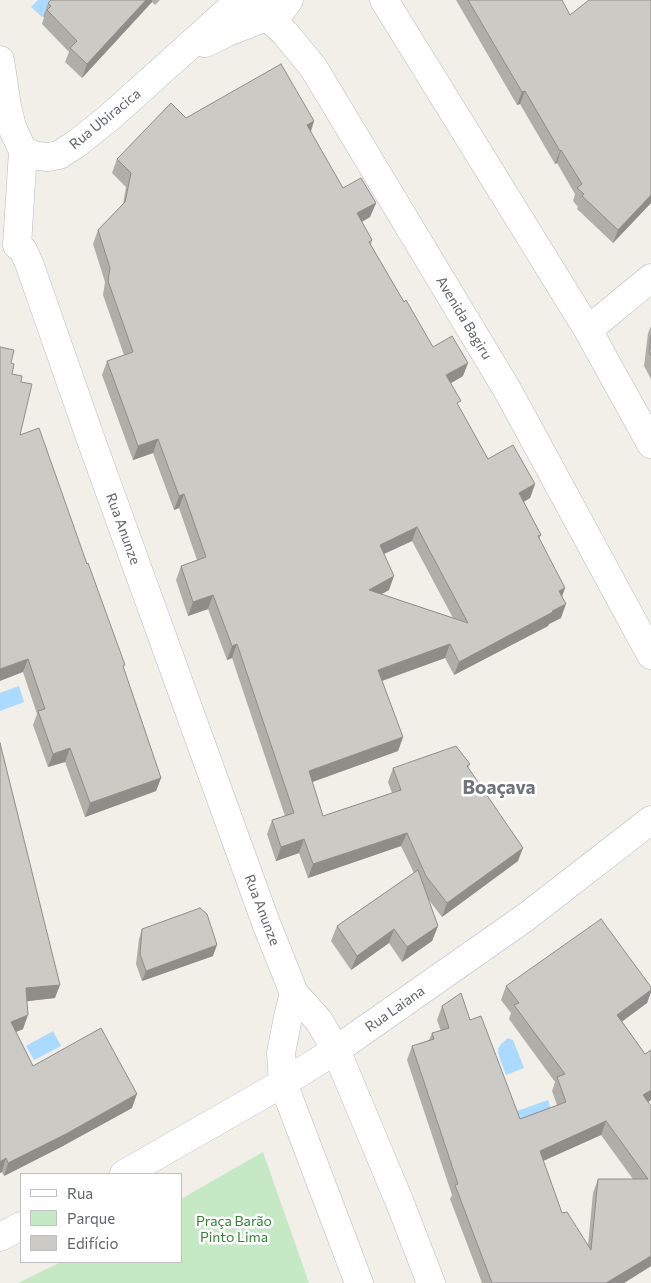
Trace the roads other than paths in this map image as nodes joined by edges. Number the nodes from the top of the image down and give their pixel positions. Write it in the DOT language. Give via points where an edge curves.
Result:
graph roads {
  1 [pos="240,0"];
  2 [pos="289,0"];
  3 [pos="384,0"];
  4 [pos="258,8"];
  5 [pos="177,57"];
  6 [pos="0,60"];
  7 [pos="24,151"];
  8 [pos="8,247"];
  9 [pos="651,278"];
  10 [pos="588,330"];
  11 [pos="651,444"];
  12 [pos="651,655"];
  13 [pos="651,820"];
  14 [pos="294,993"];
  15 [pos="336,1050"];
  16 [pos="283,1084"];
  17 [pos="126,1173"];
  18 [pos="20,1227"];
  19 [pos="0,1237"];
  20 [pos="359,1283"];
  21 [pos="431,1283"];
  1 -- 5 [label="street, Rua Ubiracica"];
  2 -- 4 [label="street, Rua Ubiracica" via="281,11"];
  3 -- 10 [label="street"];
  4 -- 5 [label="street, Rua Ubiracica" via="228,32"];
  4 -- 12 [label="street, Avenida Bagiru" via="284,32 313,67 508,390"];
  5 -- 7 [label="street, Rua Ubiracica" via="110,117 59,155 37,156"];
  6 -- 7 [label="street" via="12,127"];
  7 -- 8 [label="street, Rua Anunze"];
  8 -- 14 [label="street, Rua Anunze" via="24,250 29,263 251,884"];
  9 -- 10 [label="street"];
  10 -- 11 [label="street"];
  13 -- 15 [label="street, Rua Laiana" via="526,917"];
  14 -- 15 [label="street, Rua Anunze" via="319,1021"];
  14 -- 16 [label="street" via="281,1053"];
  15 -- 16 [label="street, Rua Laiana"];
  15 -- 21 [label="street"];
  16 -- 17 [label="street, Rua Laiana"];
  16 -- 20 [label="street"];
  18 -- 19 [label="street"];
}
